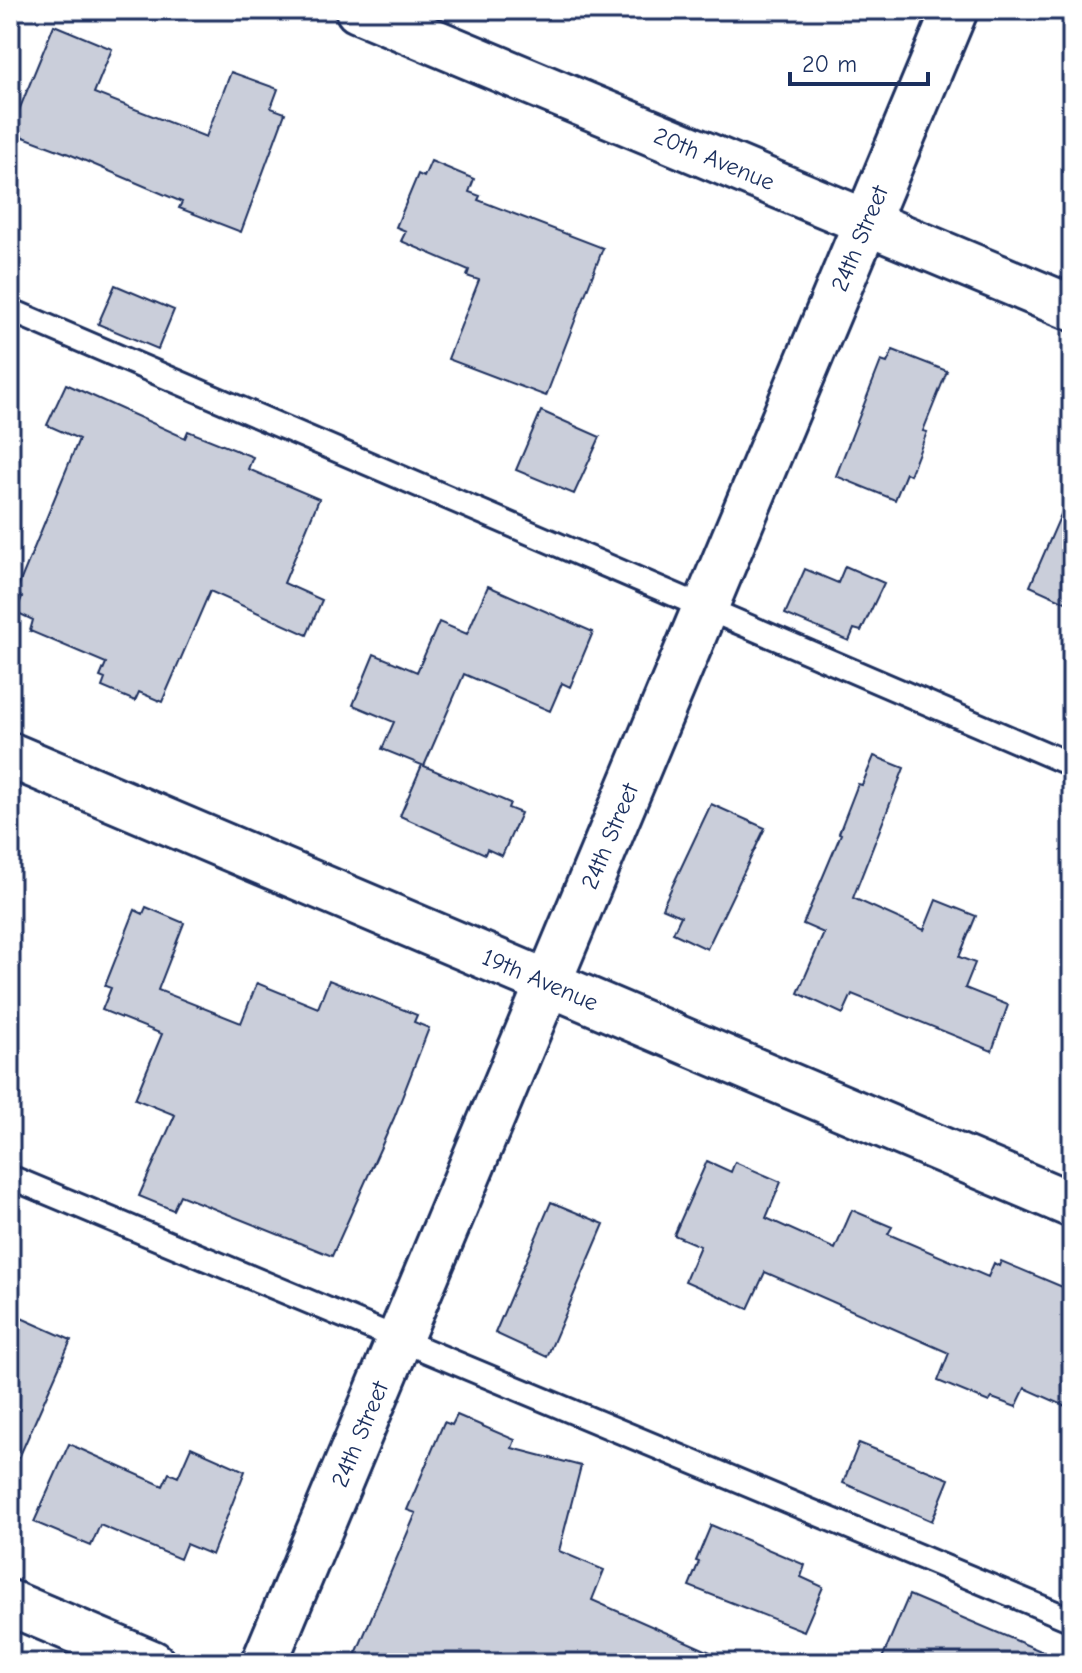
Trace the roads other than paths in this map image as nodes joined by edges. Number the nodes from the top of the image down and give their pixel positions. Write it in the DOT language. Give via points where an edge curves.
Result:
graph roads {
  1 [pos="358,10"];
  2 [pos="955,10"];
  3 [pos="866,224"];
  4 [pos="1072,308"];
  5 [pos="10,310"];
  6 [pos="706,609"];
  7 [pos="10,755"];
  8 [pos="1072,765"];
  9 [pos="550,982"];
  10 [pos="10,1177"];
  11 [pos="1072,1205"];
  12 [pos="400,1338"];
  13 [pos="10,1603"];
  14 [pos="1072,1620"];
  15 [pos="152,1663"];
  16 [pos="264,1663"];
  1 -- 3 [label="street, 20th Avenue"];
  2 -- 3 [label="street, 24th Street"];
  3 -- 4 [label="street, 20th Avenue"];
  3 -- 6 [label="street, 24th Street"];
  5 -- 6 [label="lane"];
  6 -- 8 [label="lane"];
  6 -- 9 [label="street, 24th Street"];
  7 -- 9 [label="street, 19th Avenue"];
  9 -- 11 [label="street, 19th Avenue"];
  9 -- 12 [label="street, 24th Street"];
  10 -- 12 [label="lane"];
  12 -- 14 [label="lane"];
  12 -- 16 [label="street, 24th Street"];
  13 -- 15 [label="street"];
}
